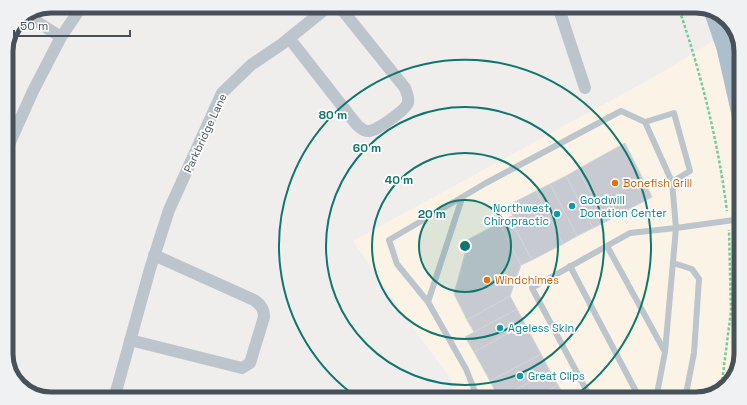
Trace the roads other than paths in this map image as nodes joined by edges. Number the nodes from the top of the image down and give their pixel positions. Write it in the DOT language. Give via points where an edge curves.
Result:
graph roads {
  1 [pos="77,13"];
  2 [pos="320,13"];
  3 [pos="345,13"];
  4 [pos="560,13"];
  5 [pos="32,18"];
  6 [pos="716,18"];
  7 [pos="61,37"];
  8 [pos="288,38"];
  9 [pos="734,83"];
  10 [pos="586,88"];
  11 [pos="645,122"];
  12 [pos="13,135"];
  13 [pos="672,182"];
  14 [pos="462,198"];
  15 [pos="734,221"];
  16 [pos="676,228"];
  17 [pos="607,246"];
  18 [pos="154,255"];
  19 [pos="673,264"];
  20 [pos="570,266"];
  21 [pos="428,302"];
  22 [pos="130,340"];
  23 [pos="665,352"];
  24 [pos="116,392"];
  25 [pos="475,392"];
  26 [pos="587,392"];
  27 [pos="636,392"];
  28 [pos="657,392"];
  29 [pos="686,392"];
  1 -- 7 [label="street"];
  2 -- 8 [label="street, Parkbridge Lane"];
  3 -- 8 [label="street" via="408,95 408,103 375,130 362,130"];
  4 -- 10 [label="street"];
  5 -- 7 [label="street"];
  6 -- 9 [label="main road"];
  7 -- 12 [label="street"];
  8 -- 18 [label="street, Parkbridge Lane" via="251,65 222,93 170,210"];
  11 -- 13 [label="lane"];
  11 -- 13 [label="lane" via="674,113 690,171"];
  11 -- 14 [label="lane" via="621,111"];
  13 -- 16 [label="lane"];
  14 -- 21 [label="lane"];
  14 -- 21 [label="lane" via="389,240 398,264"];
  15 -- 16 [label="lane"];
  16 -- 17 [label="lane" via="630,234"];
  16 -- 19 [label="lane"];
  17 -- 20 [label="lane"];
  17 -- 23 [label="lane"];
  18 -- 22 [label="street, Parkbridge Lane"];
  18 -- 22 [label="street" via="254,300 264,310 264,317 250,363 242,368"];
  19 -- 23 [label="lane"];
  19 -- 29 [label="lane" via="692,269 699,279 694,353"];
  20 -- 26 [label="lane" via="532,288"];
  20 -- 27 [label="lane"];
  21 -- 25 [label="lane" via="466,369"];
  22 -- 24 [label="street, Parkbridge Lane"];
  23 -- 28 [label="lane"];
}
